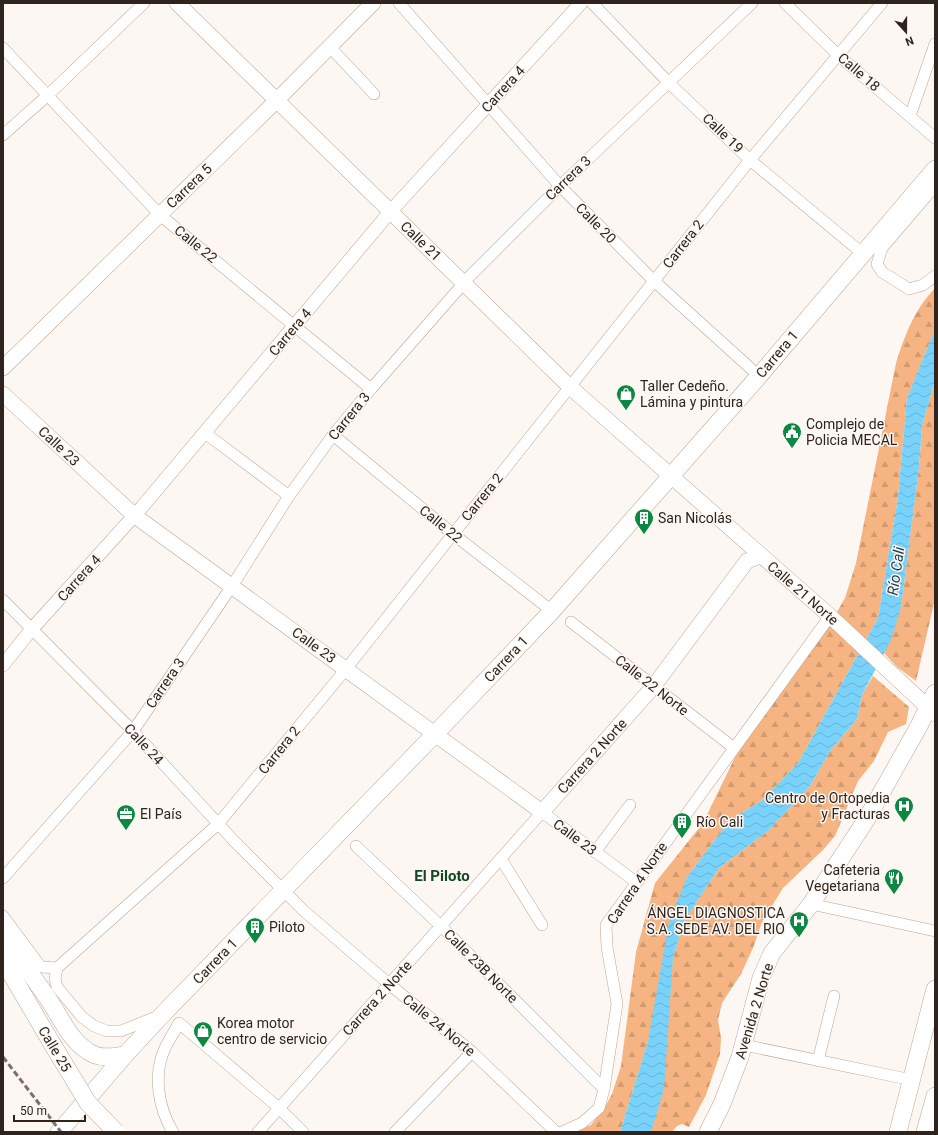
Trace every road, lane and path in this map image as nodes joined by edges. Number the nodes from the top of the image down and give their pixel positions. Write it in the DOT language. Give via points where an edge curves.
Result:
graph roads {
  1 [pos="144,3"];
  2 [pos="177,3"];
  3 [pos="373,3"];
  4 [pos="399,3"];
  5 [pos="581,3"];
  6 [pos="592,3"];
  7 [pos="752,3"];
  8 [pos="785,3"];
  9 [pos="882,3"];
  10 [pos="935,44"];
  11 [pos="330,46"];
  12 [pos="3,48"];
  13 [pos="838,55"];
  14 [pos="670,83"];
  15 [pos="374,94"];
  16 [pos="47,96"];
  17 [pos="277,101"];
  18 [pos="489,104"];
  19 [pos="910,116"];
  20 [pos="3,135"];
  21 [pos="935,138"];
  22 [pos="750,160"];
  23 [pos="935,169"];
  24 [pos="560,186"];
  25 [pos="935,186"];
  26 [pos="390,212"];
  27 [pos="160,214"];
  28 [pos="862,253"];
  29 [pos="935,276"];
  30 [pos="654,281"];
  31 [pos="464,282"];
  32 [pos="296,325"];
  33 [pos="3,368"];
  34 [pos="759,376"];
  35 [pos="570,387"];
  36 [pos="371,389"];
  37 [pos="3,394"];
  38 [pos="204,433"];
  39 [pos="333,435"];
  40 [pos="670,475"];
  41 [pos="289,496"];
  42 [pos="135,516"];
  43 [pos="453,534"];
  44 [pos="753,558"];
  45 [pos="232,586"];
  46 [pos="3,600"];
  47 [pos="552,611"];
  48 [pos="830,616"];
  49 [pos="571,622"];
  50 [pos="31,630"];
  51 [pos="3,665"];
  52 [pos="346,669"];
  53 [pos="653,687"];
  54 [pos="933,705"];
  55 [pos="133,731"];
  56 [pos="435,734"];
  57 [pos="734,748"];
  58 [pos="630,805"];
  59 [pos="542,812"];
  60 [pos="218,824"];
  61 [pos="356,846"];
  62 [pos="595,852"];
  63 [pos="500,859"];
  64 [pos="3,878"];
  65 [pos="636,882"];
  66 [pos="283,891"];
  67 [pos="811,904"];
  68 [pos="3,916"];
  69 [pos="542,925"];
  70 [pos="441,926"];
  71 [pos="935,931"];
  72 [pos="3,935"];
  73 [pos="3,960"];
  74 [pos="56,968"];
  75 [pos="389,984"];
  76 [pos="935,989"];
  77 [pos="834,996"];
  78 [pos="163,1014"];
  79 [pos="744,1046"];
  80 [pos="472,1052"];
  81 [pos="125,1055"];
  82 [pos="818,1061"];
  83 [pos="912,1080"];
  84 [pos="604,1089"];
  85 [pos="935,1096"];
  86 [pos="279,1108"];
  87 [pos="59,1132"];
  88 [pos="116,1132"];
  89 [pos="173,1132"];
  90 [pos="258,1132"];
  91 [pos="304,1132"];
  92 [pos="395,1132"];
  93 [pos="556,1132"];
  94 [pos="562,1132"];
  95 [pos="708,1132"];
  96 [pos="898,1132"];
  97 [pos="925,1132"];
  1 -- 16 [label="street"];
  2 -- 17 [label="main road, Calle 21"];
  3 -- 11 [label="main road, Carrera 5"];
  4 -- 18 [label="street, Calle 20"];
  5 -- 18 [label="street, Carrera 4"];
  6 -- 14 [label="street, Calle 19"];
  7 -- 14 [label="street, Carrera 3"];
  8 -- 13 [label="street, Calle 18"];
  9 -- 13 [label="street, Carrera 2"];
  10 -- 19 [label="street"];
  11 -- 15 [label="street"];
  11 -- 17 [label="main road, Carrera 5"];
  12 -- 16 [label="street, Calle 22"];
  13 -- 19 [label="street, Calle 18"];
  13 -- 22 [label="street, Carrera 2"];
  14 -- 22 [label="street, Calle 19"];
  14 -- 24 [label="street, Carrera 3"];
  16 -- 20 [label="street"];
  16 -- 27 [label="street, Calle 22"];
  17 -- 26 [label="main road, Calle 21"];
  17 -- 27 [label="main road, Carrera 5"];
  18 -- 24 [label="street, Calle 20"];
  18 -- 26 [label="street, Carrera 4"];
  19 -- 21 [label="street, Calle 18"];
  22 -- 28 [label="street, Calle 19"];
  22 -- 30 [label="street, Carrera 2"];
  23 -- 28 [label="main road, Carrera 1"];
  24 -- 30 [label="street, Calle 20"];
  24 -- 31 [label="street, Carrera 3"];
  25 -- 29 [label="street" via="882,248 877,264 882,272 909,289 923,285"];
  26 -- 31 [label="main road, Calle 21"];
  26 -- 32 [label="street, Carrera 4"];
  27 -- 32 [label="street, Calle 22"];
  27 -- 33 [label="main road, Carrera 5"];
  28 -- 34 [label="main road, Carrera 1"];
  30 -- 34 [label="street, Calle 20"];
  30 -- 35 [label="street, Carrera 2"];
  31 -- 35 [label="main road, Calle 21"];
  31 -- 36 [label="street, Carrera 3"];
  32 -- 36 [label="street, Calle 22"];
  32 -- 38 [label="street, Carrera 4"];
  34 -- 40 [label="main road, Carrera 1"];
  35 -- 40 [label="main road, Calle 21"];
  35 -- 43 [label="street, Carrera 2"];
  36 -- 39 [label="street, Carrera 3"];
  37 -- 42 [label="main road, Calle 23"];
  38 -- 41 [label="street"];
  38 -- 42 [label="street, Carrera 4"];
  39 -- 41 [label="street, Carrera 3"];
  39 -- 43 [label="street, Calle 22"];
  40 -- 44 [label="main road, Calle 21 Norte" via="745,542"];
  40 -- 47 [label="main road, Carrera 1"];
  41 -- 45 [label="street, Carrera 3"];
  42 -- 45 [label="main road, Calle 23"];
  42 -- 50 [label="street, Carrera 4"];
  43 -- 47 [label="street, Calle 22"];
  43 -- 52 [label="street, Carrera 2"];
  44 -- 48 [label="main road, Calle 21 Norte"];
  44 -- 53 [label="main road, Carrera 2 Norte"];
  45 -- 52 [label="main road, Calle 23"];
  45 -- 55 [label="street, Carrera 3"];
  46 -- 50 [label="street, Calle 24"];
  47 -- 56 [label="main road, Carrera 1"];
  48 -- 54 [label="main road, Calle 21 Norte" via="893,676"];
  48 -- 57 [label="street, Carrera 4 Norte"];
  49 -- 53 [label="street, Calle 22 Norte"];
  50 -- 51 [label="street, Carrera 4"];
  50 -- 55 [label="street, Calle 24"];
  52 -- 56 [label="main road, Calle 23"];
  52 -- 60 [label="street, Carrera 2"];
  53 -- 57 [label="street, Calle 22 Norte"];
  53 -- 59 [label="main road, Carrera 2 Norte"];
  54 -- 67 [label="main road, Avenida 2 Norte" via="866,820"];
  55 -- 60 [label="street, Calle 24"];
  55 -- 64 [label="street, Carrera 3"];
  56 -- 59 [label="main road, Calle 23"];
  56 -- 66 [label="main road, Carrera 1"];
  57 -- 65 [label="street, Carrera 4 Norte"];
  58 -- 62 [label="street"];
  59 -- 62 [label="street, Calle 23"];
  59 -- 63 [label="street, Carrera 2 Norte"];
  60 -- 66 [label="street, Calle 24"];
  60 -- 74 [label="street, Carrera 2"];
  61 -- 70 [label="street, Calle 23B Norte"];
  62 -- 65 [label="street, Calle 23"];
  63 -- 69 [label="street"];
  63 -- 70 [label="street, Carrera 2 Norte"];
  65 -- 84 [label="street, Carrera 4 Norte" via="606,925 607,947 617,1004"];
  66 -- 75 [label="street, Calle 24 Norte"];
  66 -- 78 [label="main road, Carrera 1"];
  67 -- 71 [label="street"];
  67 -- 79 [label="main road, Avenida 2 Norte" via="772,953 761,978"];
  68 -- 74 [label="street" via="41,967"];
  70 -- 75 [label="street, Carrera 2 Norte"];
  70 -- 84 [label="street, Calle 23B Norte"];
  72 -- 81 [label="main road" via="71,1035 84,1048 95,1055 108,1058"];
  73 -- 88 [label="main road, Calle 25, bridge" via="88,1103"];
  74 -- 78 [label="street" via="57,986 82,1017 94,1026 107,1031 121,1031"];
  75 -- 80 [label="street, Calle 24 Norte"];
  75 -- 86 [label="street, Carrera 2 Norte"];
  76 -- 83 [label="main road"];
  77 -- 82 [label="street"];
  78 -- 81 [label="main road, Carrera 1"];
  79 -- 82 [label="street"];
  79 -- 95 [label="main road, Avenida 2 Norte" via="722,1104"];
  80 -- 92 [label="street"];
  80 -- 93 [label="street, Calle 24 Norte"];
  81 -- 87 [label="main road, Carrera 1"];
  82 -- 83 [label="street"];
  83 -- 96 [label="main road"];
  84 -- 94 [label="street, Carrera 4 Norte" via="599,1108 582,1123"];
  85 -- 97 [label="main road"];
  86 -- 89 [label="street" via="179,1024 164,1049 158,1086 162,1109"];
  86 -- 90 [label="street, Carrera 2 Norte"];
  86 -- 91 [label="street"];
}
